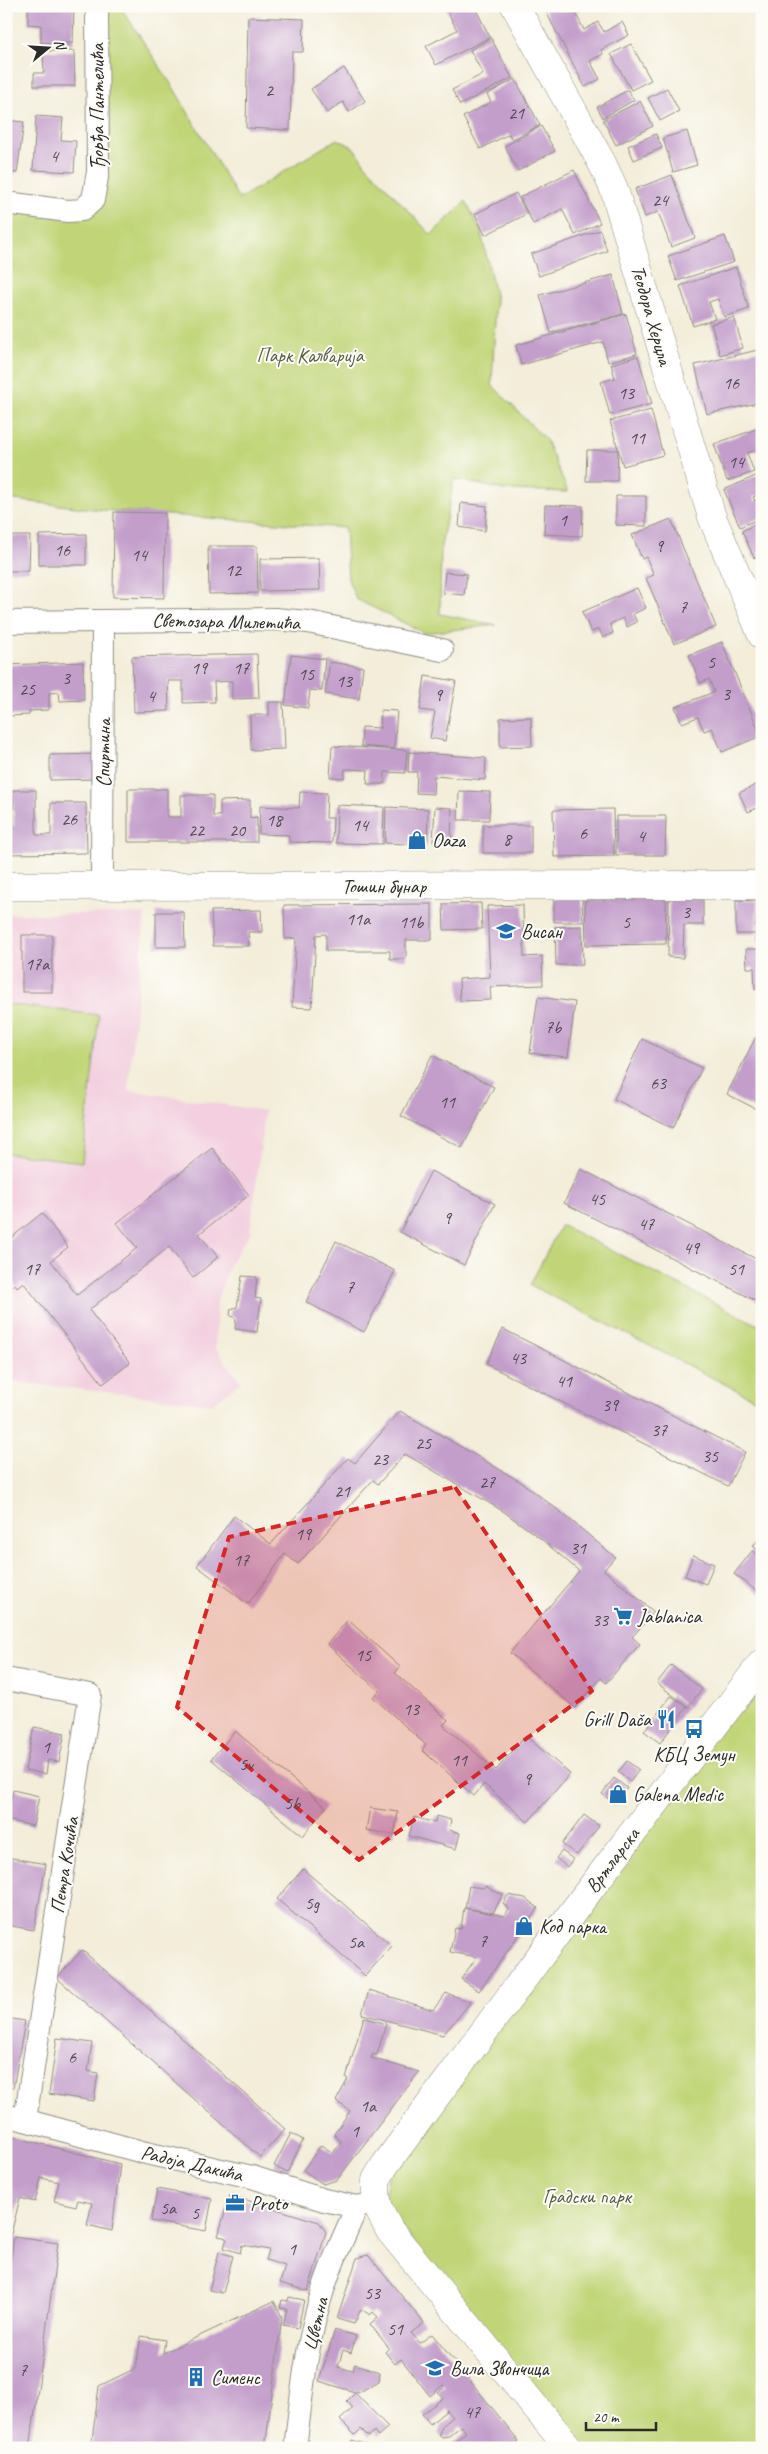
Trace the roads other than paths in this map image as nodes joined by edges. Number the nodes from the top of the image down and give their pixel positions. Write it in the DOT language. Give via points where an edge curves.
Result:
graph roads {
  1 [pos="97,6"];
  2 [pos="515,6"];
  3 [pos="6,203"];
  4 [pos="103,621"];
  5 [pos="6,622"];
  6 [pos="762,635"];
  7 [pos="442,650"];
  8 [pos="762,885"];
  9 [pos="6,886"];
  10 [pos="102,886"];
  11 [pos="762,1663"];
  12 [pos="6,1679"];
  13 [pos="16,2118"];
  14 [pos="370,2197"];
  15 [pos="295,2448"];
  16 [pos="569,2448"];
  1 -- 3 [label="street, Ђорђа Пантелића" via="98,172 93,200 82,210 68,212"];
  2 -- 6 [label="main road, Теодора Херцла" via="614,189 712,517"];
  4 -- 5 [label="street, Светозара Милетића"];
  4 -- 7 [label="street, Светозара Милетића" via="308,622"];
  4 -- 10 [label="street, Спиртина"];
  8 -- 10 [label="main road, Тошин бунар"];
  9 -- 10 [label="main road, Тошин бунар"];
  11 -- 14 [label="main road, Вртларска" via="418,2119"];
  12 -- 13 [label="street, Петра Кочића" via="90,1695"];
  13 -- 14 [label="street, Радоја Дакића" via="252,2177 324,2200"];
  14 -- 15 [label="street, Цветна" via="337,2253 317,2309 308,2348"];
  14 -- 16 [label="main road" via="390,2231"];
}
